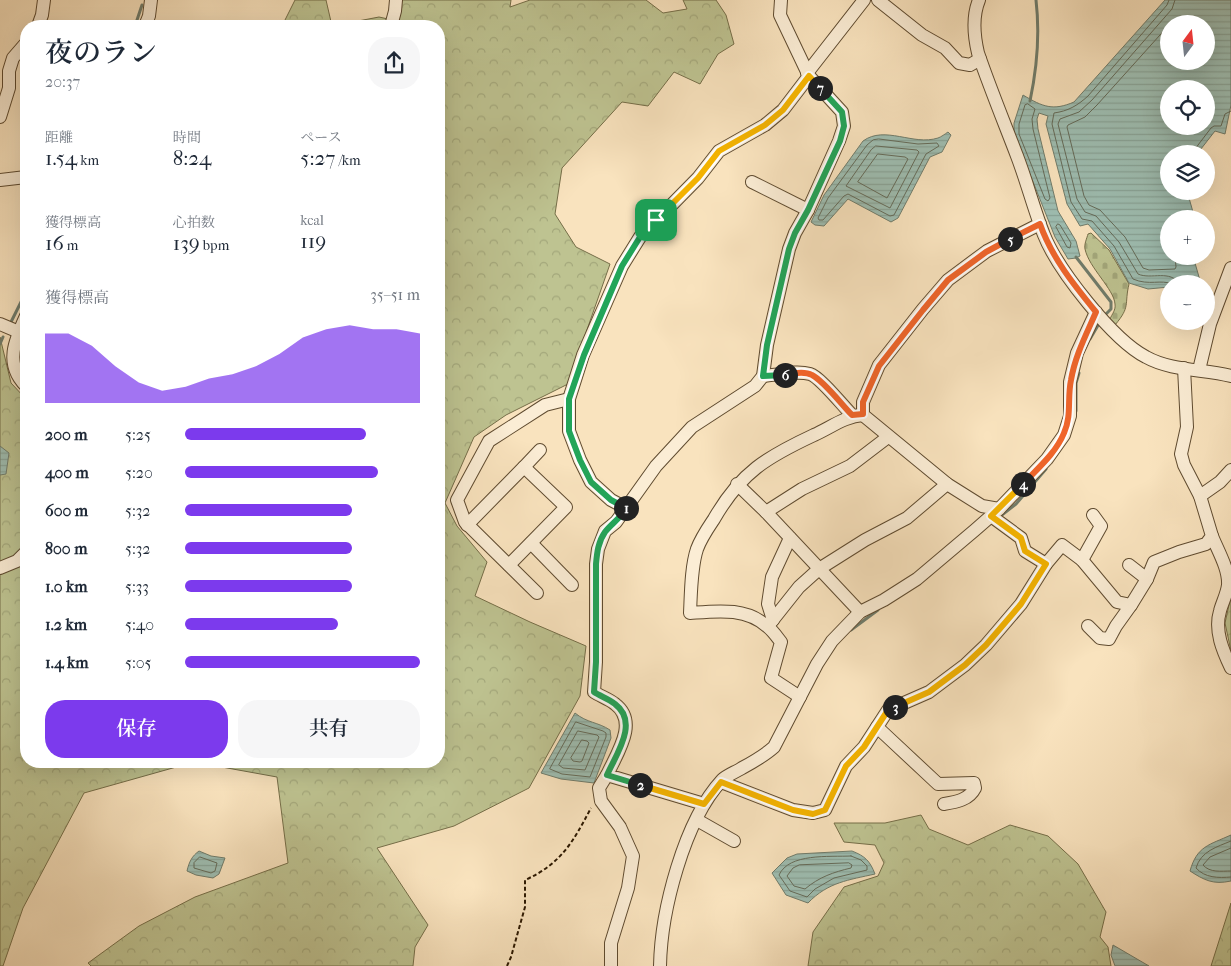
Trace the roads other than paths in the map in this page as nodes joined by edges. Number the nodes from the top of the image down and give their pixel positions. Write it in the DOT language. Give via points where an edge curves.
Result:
graph roads {
  1 [pos="44,0"];
  2 [pos="151,0"];
  3 [pos="396,0"];
  4 [pos="781,0"];
  5 [pos="864,0"];
  6 [pos="878,0"];
  7 [pos="979,0"];
  8 [pos="40,20"];
  9 [pos="147,20"];
  10 [pos="393,20"];
  11 [pos="20,49"];
  12 [pos="980,59"];
  13 [pos="808,75"];
  14 [pos="0,117"];
  15 [pos="20,178"];
  16 [pos="0,180"];
  17 [pos="752,182"];
  18 [pos="808,210"];
  19 [pos="1040,224"];
  20 [pos="1231,268"];
  21 [pos="1096,312"];
  22 [pos="0,324"];
  23 [pos="19,332"];
  24 [pos="1184,368"];
  25 [pos="1199,370"];
  26 [pos="20,376"];
  27 [pos="763,376"];
  28 [pos="1231,376"];
  29 [pos="569,399"];
  30 [pos="857,415"];
  31 [pos="888,437"];
  32 [pos="540,450"];
  33 [pos="524,467"];
  34 [pos="1231,470"];
  35 [pos="737,484"];
  36 [pos="947,484"];
  37 [pos="1200,496"];
  38 [pos="626,508"];
  39 [pos="766,512"];
  40 [pos="995,512"];
  41 [pos="1093,515"];
  42 [pos="467,524"];
  43 [pos="1212,536"];
  44 [pos="790,538"];
  45 [pos="531,543"];
  46 [pos="20,558"];
  47 [pos="1082,560"];
  48 [pos="1046,564"];
  49 [pos="509,566"];
  50 [pos="1129,566"];
  51 [pos="0,568"];
  52 [pos="820,569"];
  53 [pos="1148,580"];
  54 [pos="572,585"];
  55 [pos="538,593"];
  56 [pos="1131,605"];
  57 [pos="860,612"];
  58 [pos="770,623"];
  59 [pos="1088,626"];
  60 [pos="1231,668"];
  61 [pos="800,697"];
  62 [pos="877,727"];
  63 [pos="607,775"];
  64 [pos="721,782"];
  65 [pos="704,804"];
  66 [pos="944,804"];
  67 [pos="697,820"];
  68 [pos="734,841"];
  69 [pos="611,966"];
  70 [pos="660,966"];
  1 -- 8 [label="street"];
  2 -- 9 [label="street"];
  3 -- 10 [label="street"];
  4 -- 13 [label="street" via="780,15"];
  5 -- 13 [label="street"];
  6 -- 12 [label="street" via="922,35 945,48 959,63 970,65"];
  7 -- 12 [label="street" via="974,29"];
  11 -- 14 [label="street" via="12,58 9,88"];
  12 -- 19 [label="street"];
  13 -- 18 [label="street" via="842,112 844,126"];
  13 -- 29 [label="street" via="783,110 765,125 719,151 698,178 640,237 622,266"];
  15 -- 16 [label="street"];
  17 -- 18 [label="street"];
  18 -- 27 [label="street" via="789,249"];
  19 -- 21 [label="street" via="1062,268"];
  19 -- 30 [label="street" via="986,252 948,280 879,366"];
  20 -- 25 [label="street" via="1210,324"];
  21 -- 24 [label="street" via="1137,352"];
  21 -- 40 [label="street" via="1077,353 1070,382 1070,416 1064,435 1047,459"];
  22 -- 23 [label="street"];
  23 -- 26 [label="street" via="12,354"];
  24 -- 25 [label="street"];
  24 -- 37 [label="street" via="1188,427 1182,454 1184,466"];
  25 -- 28 [label="street"];
  27 -- 30 [label="street" via="812,374"];
  27 -- 38 [label="street" via="756,386 692,428 656,466"];
  29 -- 38 [label="street" via="569,431 591,482 611,500"];
  29 -- 42 [label="street" via="545,405 489,441 457,500"];
  30 -- 31 [label="street"];
  30 -- 35 [label="street" via="765,460"];
  31 -- 36 [label="street"];
  31 -- 39 [label="street" via="850,466 802,489"];
  32 -- 33 [label="street"];
  33 -- 42 [label="street"];
  33 -- 45 [label="street" via="566,507"];
  34 -- 37 [label="street"];
  35 -- 39 [label="street"];
  35 -- 58 [label="street" via="697,549 690,613 742,612"];
  36 -- 40 [label="street"];
  36 -- 52 [label="street" via="907,518"];
  37 -- 43 [label="street"];
  38 -- 63 [label="street" via="605,531 596,564 594,692 615,704 626,718 626,733"];
  39 -- 44 [label="street"];
  40 -- 48 [label="street" via="1021,538 1025,551"];
  40 -- 57 [label="street" via="917,579"];
  41 -- 47 [label="street" via="1101,526"];
  42 -- 49 [label="street"];
  43 -- 53 [label="street" via="1206,544 1154,562"];
  43 -- 60 [label="street" via="1226,569 1228,584 1219,614 1218,634"];
  44 -- 52 [label="street"];
  44 -- 58 [label="street" via="772,577 768,604"];
  45 -- 49 [label="street"];
  45 -- 54 [label="street"];
  46 -- 51 [label="street"];
  47 -- 48 [label="street" via="1062,544"];
  47 -- 56 [label="street" via="1117,602"];
  48 -- 62 [label="street" via="1021,604 986,645 929,692 888,710"];
  49 -- 55 [label="street"];
  50 -- 53 [label="street"];
  52 -- 57 [label="street"];
  52 -- 58 [label="street" via="799,587"];
  53 -- 56 [label="street"];
  56 -- 59 [label="street" via="1109,639 1100,638"];
  57 -- 61 [label="street" via="832,641"];
  58 -- 61 [label="street" via="781,642 771,678"];
  61 -- 64 [label="street" via="774,747"];
  62 -- 64 [label="street" via="846,766 825,810 813,814 793,810"];
  62 -- 66 [label="street" via="938,784 974,783 972,795"];
  63 -- 65 [label="street"];
  63 -- 69 [label="street" via="598,788 601,801 620,827 633,856 628,888 611,943"];
  64 -- 65 [label="street"];
  65 -- 67 [label="street"];
  67 -- 68 [label="street"];
  67 -- 70 [label="street" via="671,886"];
}
